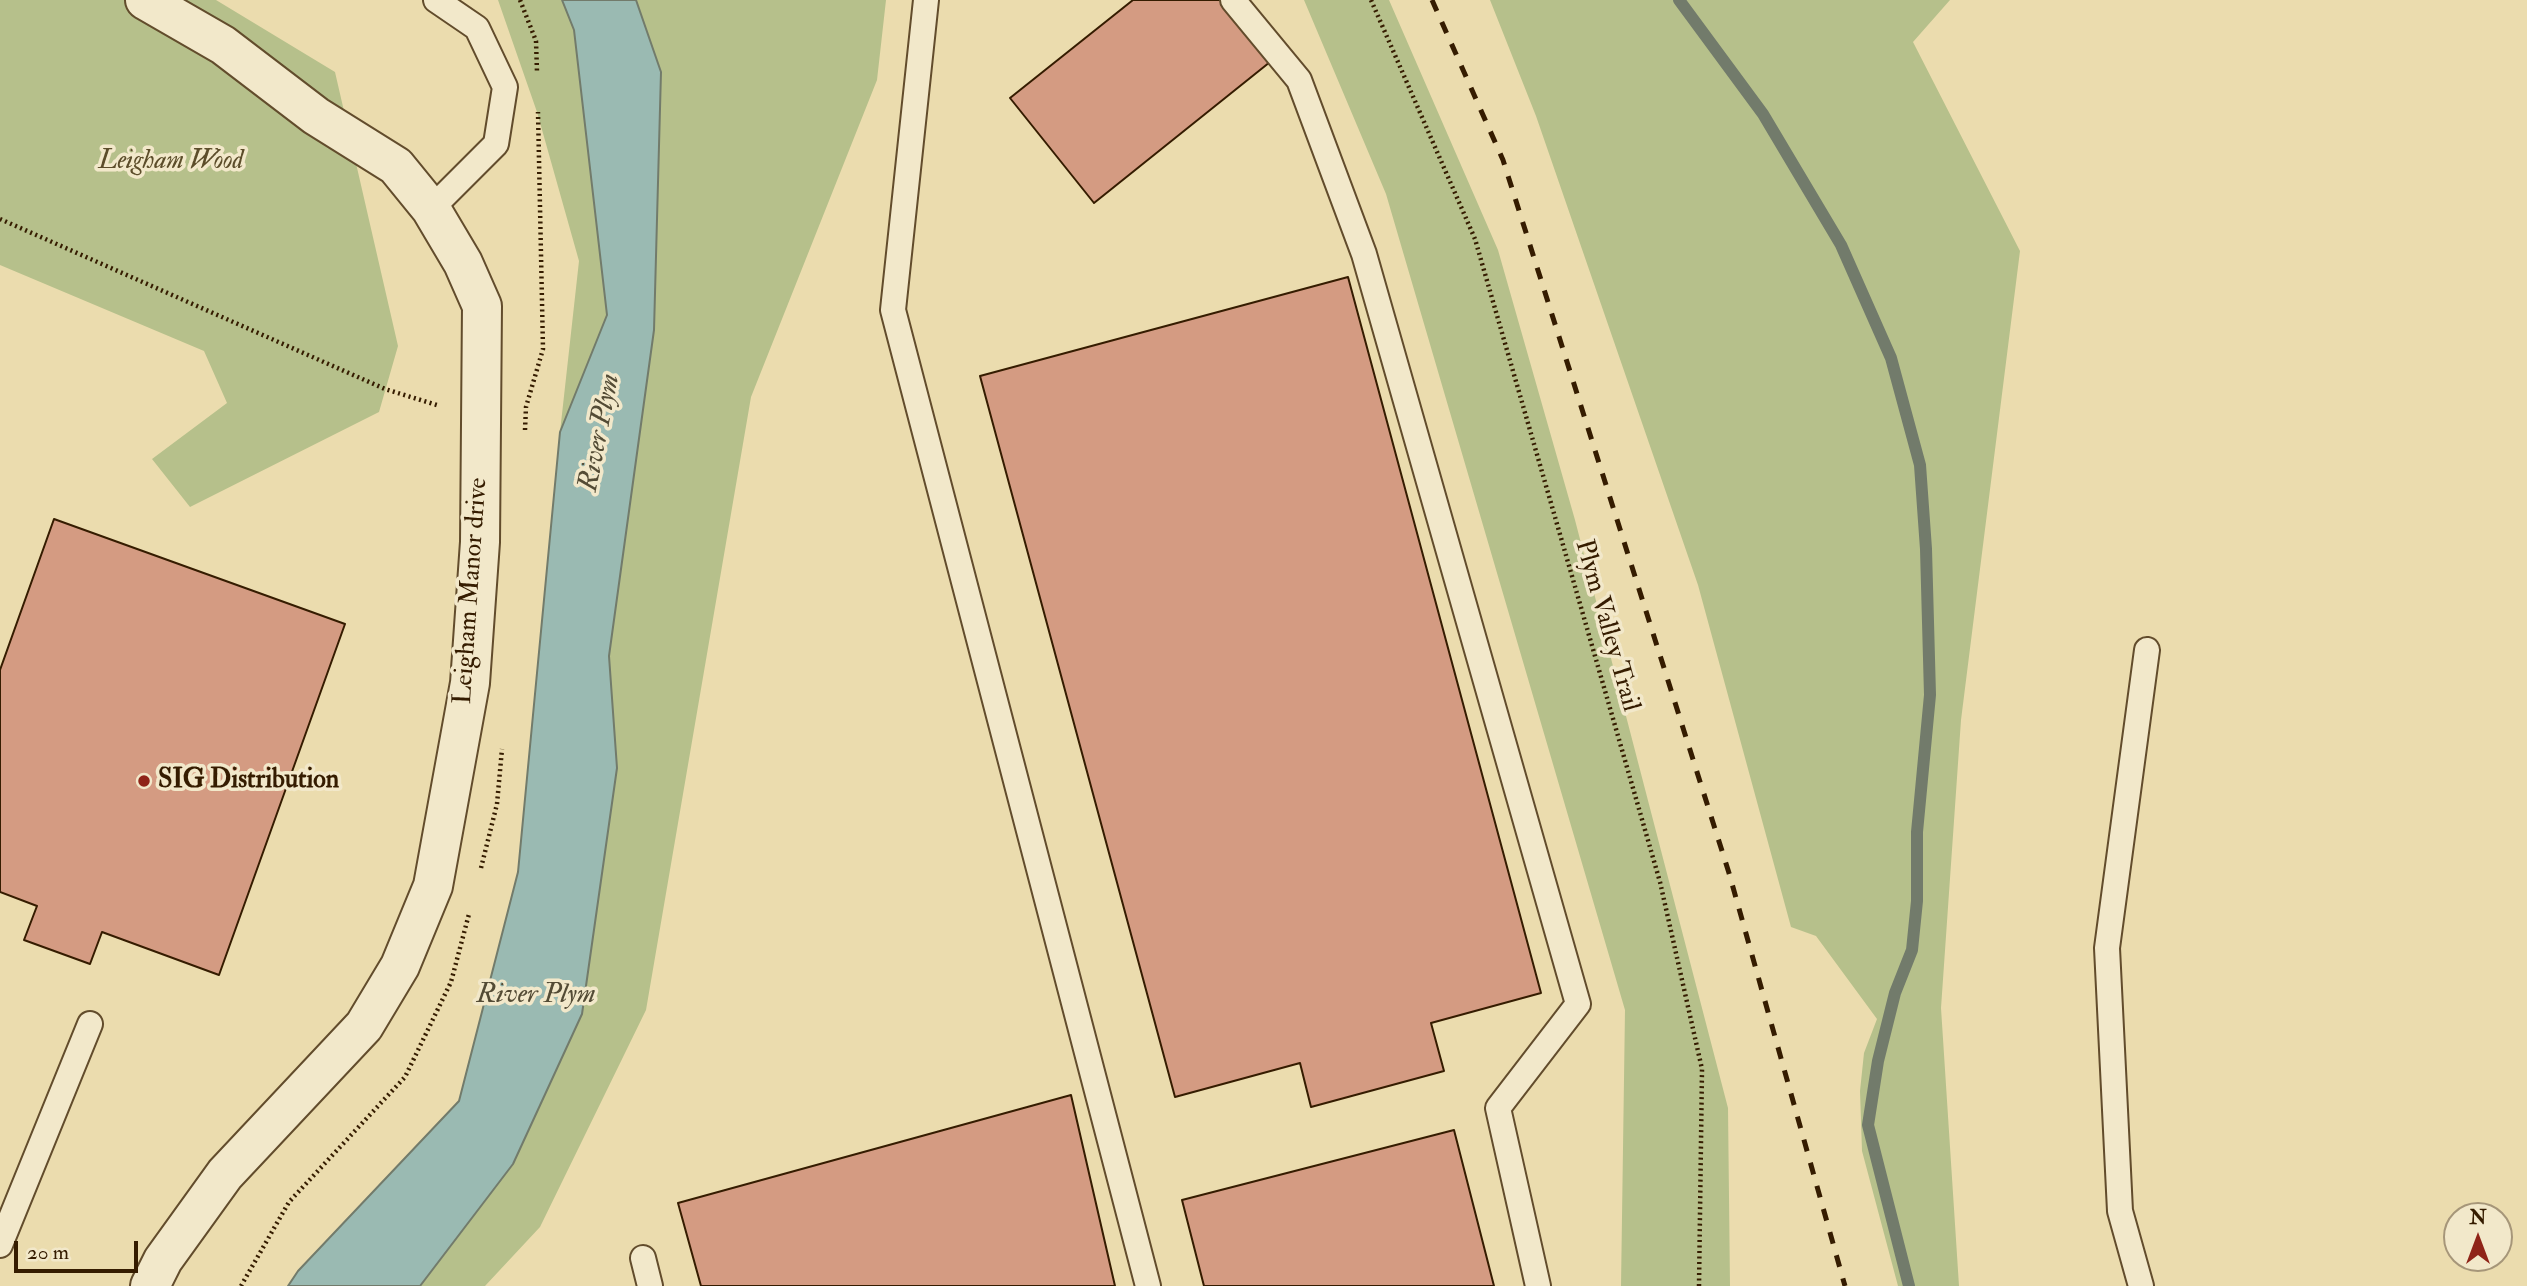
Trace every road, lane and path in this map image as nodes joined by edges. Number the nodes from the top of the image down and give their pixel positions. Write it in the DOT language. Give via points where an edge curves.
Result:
graph roads {
  1 [pos="145,0"];
  2 [pos="436,0"];
  3 [pos="926,0"];
  4 [pos="1233,0"];
  5 [pos="1371,0"];
  6 [pos="431,209"];
  7 [pos="0,219"];
  8 [pos="481,419"];
  9 [pos="2147,650"];
  10 [pos="90,1024"];
  11 [pos="0,1245"];
  12 [pos="643,1258"];
  13 [pos="150,1286"];
  14 [pos="650,1286"];
  15 [pos="1148,1286"];
  16 [pos="1538,1286"];
  17 [pos="1699,1286"];
  18 [pos="2141,1286"];
  1 -- 6 [label="street, Leigham Manor drive" via="223,45 316,116 396,166"];
  2 -- 6 [label="lane" via="477,28 505,87 496,144"];
  3 -- 15 [label="lane" via="893,310"];
  4 -- 16 [label="lane" via="1299,80 1364,254 1578,1004 1497,1108"];
  5 -- 17 [label="path, Plym Valley Trail" via="1475,239 1660,882 1702,1069"];
  6 -- 8 [label="street, Leigham Manor drive" via="482,306"];
  7 -- 8 [label="path" via="385,389"];
  8 -- 13 [label="street, Leigham Manor drive" via="480,542 470,683 433,886 400,966 364,1026 225,1174 163,1260"];
  9 -- 18 [label="lane" via="2107,948 2120,1210"];
  10 -- 11 [label="lane"];
  12 -- 14 [label="lane"];
}
